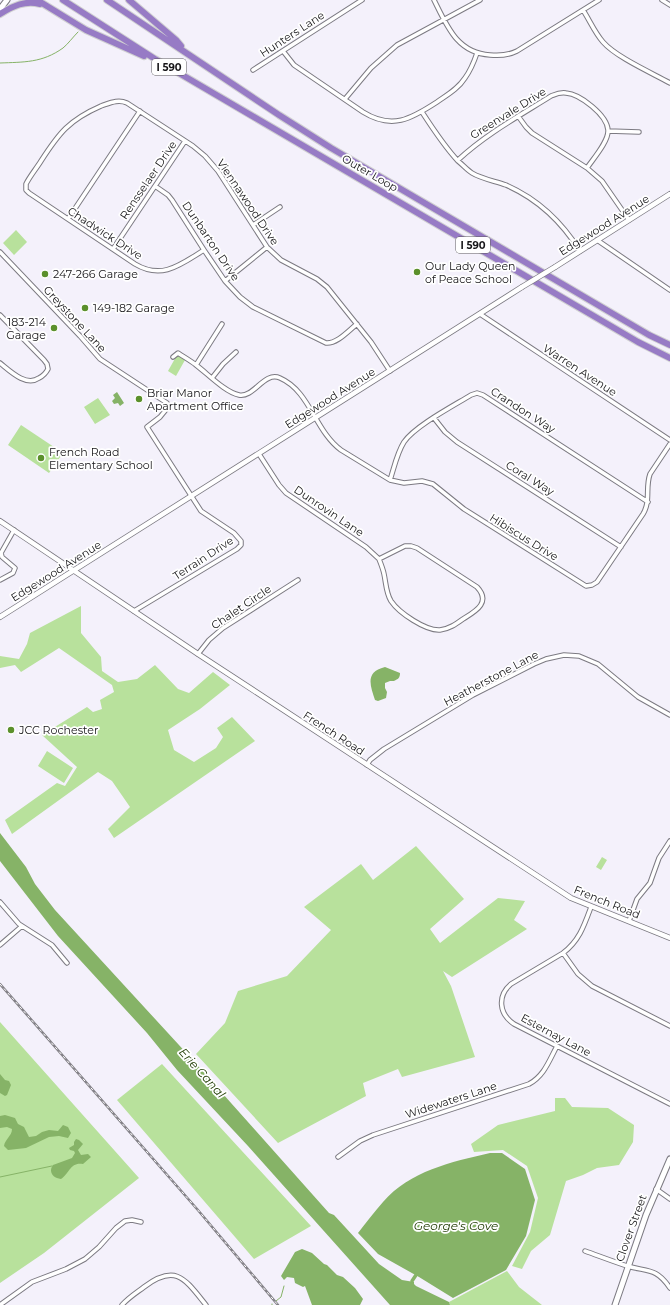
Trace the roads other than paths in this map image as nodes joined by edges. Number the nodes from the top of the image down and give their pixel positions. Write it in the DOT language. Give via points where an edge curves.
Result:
graph roads {
  1 [pos="5,0"];
  2 [pos="37,0"];
  3 [pos="63,0"];
  4 [pos="107,0"];
  5 [pos="129,0"];
  6 [pos="362,0"];
  7 [pos="434,0"];
  8 [pos="480,0"];
  9 [pos="600,0"];
  10 [pos="662,0"];
  11 [pos="0,2"];
  12 [pos="670,5"];
  13 [pos="49,8"];
  14 [pos="0,9"];
  15 [pos="583,10"];
  16 [pos="0,14"];
  17 [pos="444,20"];
  18 [pos="283,51"];
  19 [pos="186,52"];
  20 [pos="477,53"];
  21 [pos="155,59"];
  22 [pos="253,70"];
  23 [pos="670,83"];
  24 [pos="345,99"];
  25 [pos="140,111"];
  26 [pos="422,112"];
  27 [pos="518,116"];
  28 [pos="608,131"];
  29 [pos="639,132"];
  30 [pos="185,141"];
  31 [pos="458,160"];
  32 [pos="587,168"];
  33 [pos="155,186"];
  34 [pos="25,187"];
  35 [pos="670,194"];
  36 [pos="280,207"];
  37 [pos="68,219"];
  38 [pos="629,220"];
  39 [pos="253,225"];
  40 [pos="597,240"];
  41 [pos="267,248"];
  42 [pos="113,249"];
  43 [pos="204,250"];
  44 [pos="580,251"];
  45 [pos="0,252"];
  46 [pos="225,281"];
  47 [pos="670,290"];
  48 [pos="480,314"];
  49 [pos="0,315"];
  50 [pos="222,324"];
  51 [pos="356,324"];
  52 [pos="670,345"];
  53 [pos="236,352"];
  54 [pos="173,357"];
  55 [pos="670,358"];
  56 [pos="0,363"];
  57 [pos="196,365"];
  58 [pos="390,371"];
  59 [pos="212,378"];
  60 [pos="316,418"];
  61 [pos="434,418"];
  62 [pos="670,440"];
  63 [pos="670,444"];
  64 [pos="259,454"];
  65 [pos="390,480"];
  66 [pos="191,496"];
  67 [pos="648,502"];
  68 [pos="0,521"];
  69 [pos="14,530"];
  70 [pos="621,547"];
  71 [pos="379,559"];
  72 [pos="74,571"];
  73 [pos="0,580"];
  74 [pos="298,580"];
  75 [pos="134,611"];
  76 [pos="0,617"];
  77 [pos="198,654"];
  78 [pos="670,715"];
  79 [pos="367,765"];
  80 [pos="670,842"];
  81 [pos="0,902"];
  82 [pos="591,908"];
  83 [pos="629,921"];
  84 [pos="22,926"];
  85 [pos="670,938"];
  86 [pos="0,945"];
  87 [pos="563,953"];
  88 [pos="67,963"];
  89 [pos="670,1026"];
  90 [pos="557,1046"];
  91 [pos="670,1104"];
  92 [pos="338,1157"];
  93 [pos="670,1159"];
  94 [pos="656,1189"];
  95 [pos="670,1199"];
  96 [pos="140,1222"];
  97 [pos="585,1251"];
  98 [pos="628,1266"];
  99 [pos="670,1288"];
  100 [pos="0,1305"];
  101 [pos="122,1305"];
  102 [pos="206,1305"];
  103 [pos="615,1305"];
  1 -- 11 [label="main road"];
  1 -- 14 [label="main road"];
  2 -- 13 [label="highway"];
  3 -- 21 [label="highway, Outer Loop / I 590"];
  4 -- 19 [label="highway, Outer Loop / I 590"];
  5 -- 19 [label="highway" via="176,40"];
  6 -- 18 [label="street, Hunters Lane"];
  7 -- 17 [label="street"];
  8 -- 17 [label="street"];
  9 -- 15 [label="street"];
  10 -- 12 [label="street"];
  13 -- 16 [label="highway" via="35,2 23,2"];
  13 -- 21 [label="highway" via="92,33"];
  15 -- 20 [label="street" via="515,52 496,56"];
  15 -- 23 [label="street" via="608,47"];
  17 -- 20 [label="street" via="459,42"];
  17 -- 24 [label="street" via="391,49 370,68"];
  18 -- 22 [label="street, Hunters Lane"];
  18 -- 24 [label="street" via="294,65"];
  19 -- 52 [label="highway, Outer Loop / I 590" via="342,155"];
  20 -- 26 [label="street" via="460,85"];
  21 -- 55 [label="highway, Outer Loop / I 590" via="638,342"];
  24 -- 26 [label="street" via="368,115 386,121 407,119"];
  25 -- 30 [label="street, Viennawood Drive"];
  25 -- 34 [label="street, Viennawood Drive" via="125,102 116,101 78,118 64,129 52,144"];
  25 -- 37 [label="street"];
  26 -- 31 [label="street" via="441,142"];
  27 -- 28 [label="street, Greenvale Drive" via="551,96 565,92 600,112"];
  27 -- 31 [label="street, Greenvale Drive" via="481,139"];
  27 -- 32 [label="street" via="532,133"];
  28 -- 29 [label="street"];
  28 -- 32 [label="street" via="603,146"];
  30 -- 33 [label="street, Rensselaer Drive"];
  30 -- 39 [label="street, Viennawood Drive" via="216,168"];
  31 -- 44 [label="street" via="471,172 514,188 547,210 563,226"];
  32 -- 38 [label="street" via="607,187"];
  33 -- 42 [label="street, Rensselaer Drive"];
  33 -- 43 [label="street, Dunbarton Drive" via="172,200"];
  34 -- 37 [label="street, Chadwick Drive" via="29,193"];
  35 -- 38 [label="street, Edgewood Avenue"];
  36 -- 39 [label="street"];
  37 -- 42 [label="street, Chadwick Drive"];
  38 -- 40 [label="street, Edgewood Avenue"];
  39 -- 41 [label="street, Viennawood Drive"];
  40 -- 44 [label="street, Edgewood Avenue"];
  40 -- 47 [label="street"];
  41 -- 46 [label="street"];
  41 -- 51 [label="street, Viennawood Drive" via="281,260 324,284"];
  42 -- 43 [label="street, Chadwick Drive" via="139,266 159,271 175,267"];
  43 -- 46 [label="street, Dunbarton Drive"];
  44 -- 48 [label="street, Edgewood Avenue, bridge"];
  45 -- 66 [label="street, Greystone Lane" via="100,359 167,402 169,406 147,427"];
  46 -- 51 [label="street, Dunbarton Drive" via="253,307 320,341 335,341"];
  48 -- 58 [label="street, Edgewood Avenue"];
  48 -- 62 [label="street, Warren Avenue"];
  49 -- 56 [label="street" via="44,360 48,369 37,379 28,381"];
  50 -- 57 [label="street"];
  51 -- 58 [label="street, Viennawood Drive"];
  53 -- 59 [label="street"];
  54 -- 57 [label="street" via="178,353"];
  57 -- 59 [label="street"];
  58 -- 60 [label="street, Edgewood Avenue"];
  59 -- 60 [label="street, Hibiscus Drive" via="242,395 271,378 280,378 295,388"];
  60 -- 64 [label="street, Edgewood Avenue"];
  60 -- 65 [label="street, Hibiscus Drive" via="335,445"];
  61 -- 65 [label="street, Crandon Way" via="412,433 403,443"];
  61 -- 67 [label="street, Crandon Way" via="470,395 483,395"];
  61 -- 70 [label="street, Coral Way" via="457,442"];
  63 -- 67 [label="street, Hibiscus Drive" via="650,474"];
  64 -- 66 [label="street, Edgewood Avenue"];
  64 -- 71 [label="street, Dunrovin Lane" via="286,493 366,547"];
  65 -- 70 [label="street, Hibiscus Drive" via="433,484 464,509 586,586 597,582"];
  66 -- 72 [label="street, Edgewood Avenue"];
  66 -- 75 [label="street, Terrain Drive" via="201,511 238,536 241,545"];
  67 -- 70 [label="street, Hibiscus Drive"];
  68 -- 69 [label="street, French Road"];
  69 -- 72 [label="street, French Road"];
  69 -- 73 [label="street" via="1,553 15,570"];
  71 -- 71 [label="street" via="392,602 403,613 426,627 440,630 447,628 477,610 482,604 483,596 477,587 414,546 405,546"];
  72 -- 75 [label="street, French Road"];
  72 -- 76 [label="street, Edgewood Avenue"];
  74 -- 77 [label="street, Chalet Circle" via="223,628"];
  75 -- 77 [label="street, French Road"];
  77 -- 79 [label="street, French Road"];
  78 -- 79 [label="street, Heatherstone Lane" via="638,697 594,661 574,655 554,656 473,695 384,749"];
  79 -- 82 [label="street, French Road" via="571,898"];
  80 -- 83 [label="street" via="659,858 650,883 637,899"];
  81 -- 84 [label="street"];
  82 -- 83 [label="street, French Road"];
  82 -- 87 [label="street, Esternay Lane" via="579,937"];
  83 -- 85 [label="street, French Road"];
  84 -- 86 [label="street"];
  84 -- 88 [label="street" via="52,945"];
  87 -- 89 [label="street" via="578,974 592,986"];
  87 -- 90 [label="street, Esternay Lane" via="511,984 503,994 501,1002 504,1015 511,1022"];
  90 -- 91 [label="street, Esternay Lane"];
  90 -- 92 [label="street, Widewaters Lane" via="542,1074 529,1084 374,1135 360,1141"];
  93 -- 94 [label="main road, Clover Street"];
  94 -- 95 [label="street"];
  94 -- 98 [label="main road, Clover Street"];
  96 -- 100 [label="street" via="125,1221 85,1259 32,1282"];
  97 -- 98 [label="street"];
  98 -- 99 [label="street" via="653,1272"];
  98 -- 103 [label="main road, Clover Street"];
  101 -- 102 [label="street" via="155,1279 167,1275 185,1281"];
}
